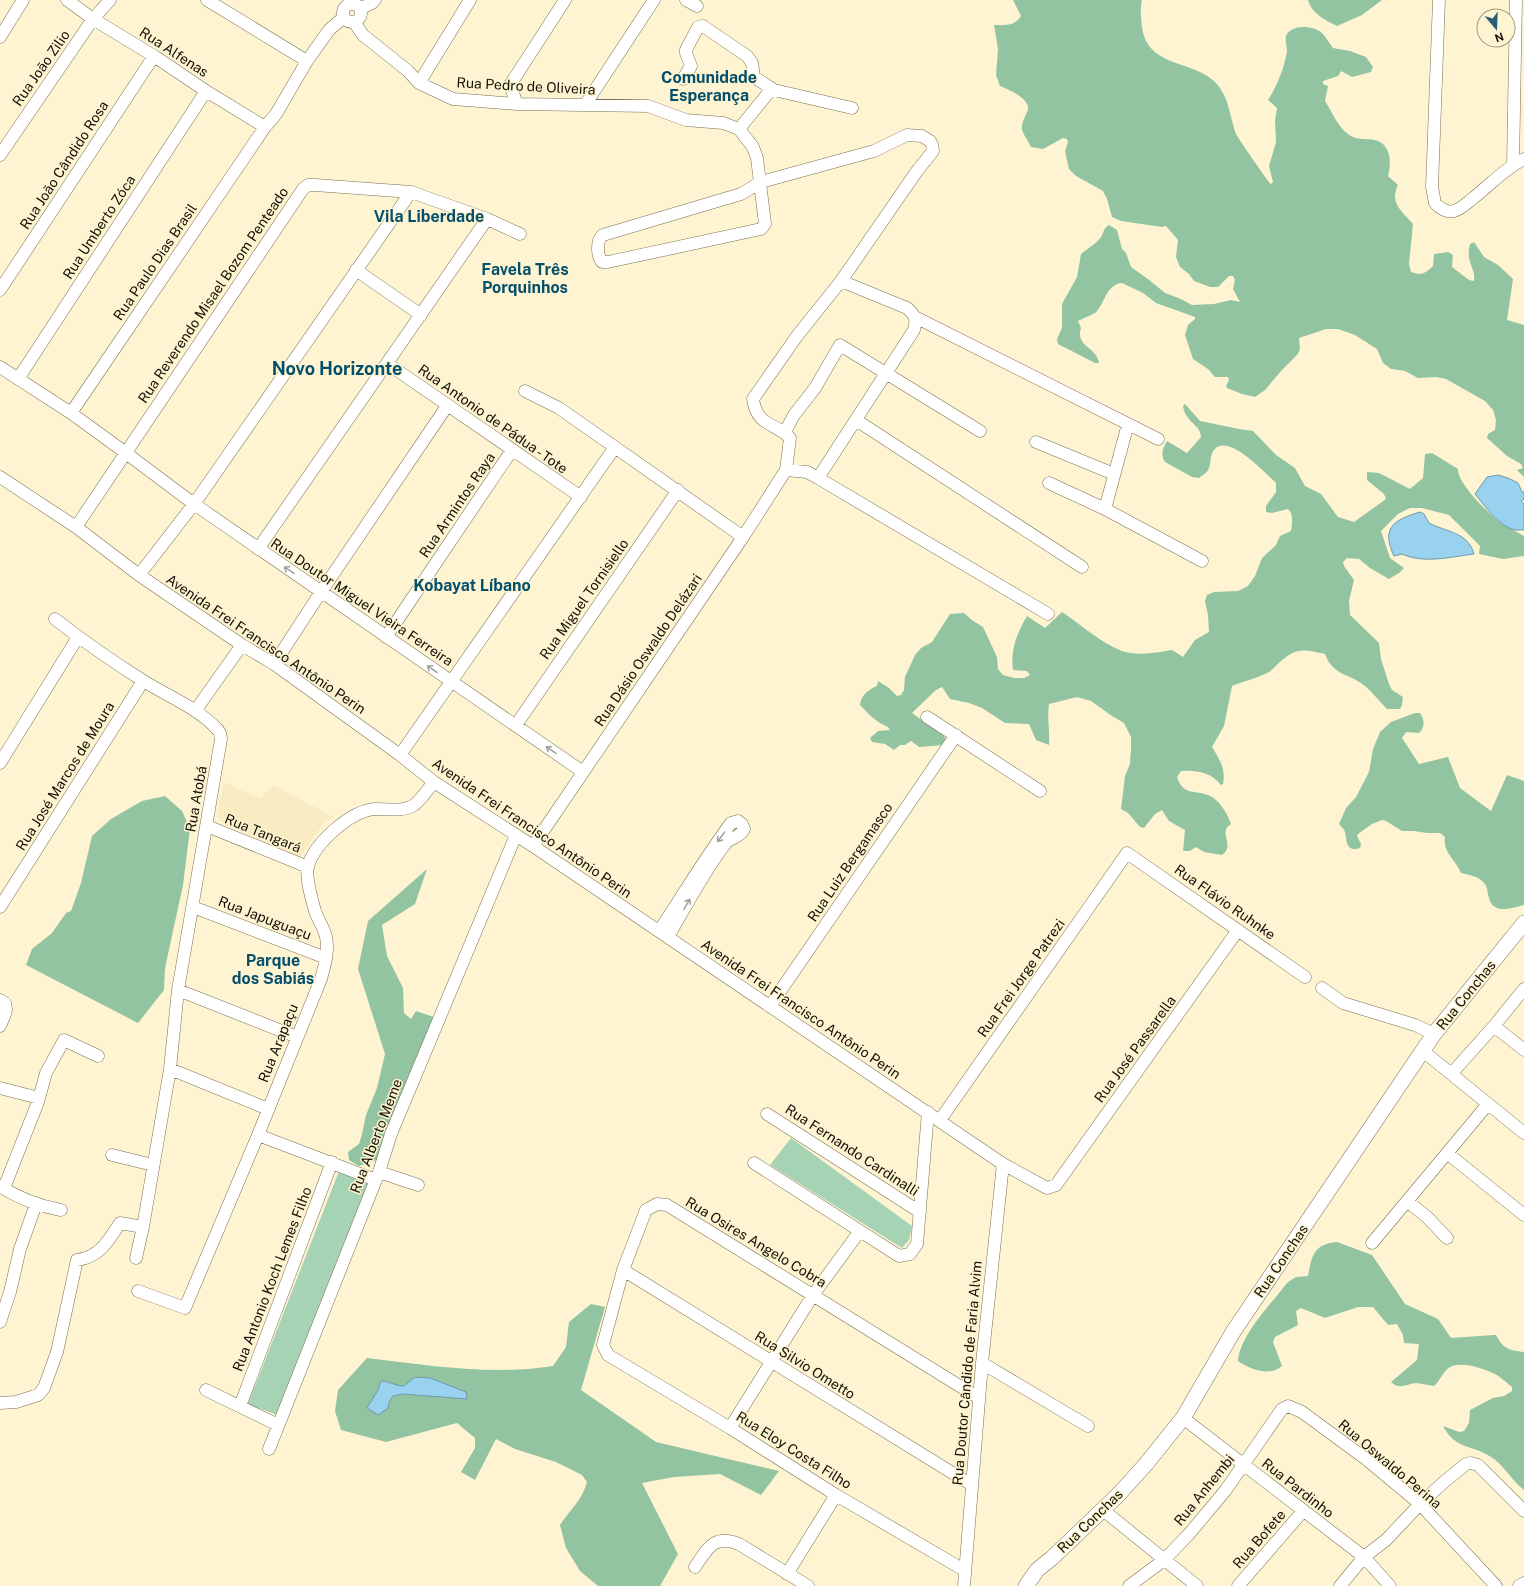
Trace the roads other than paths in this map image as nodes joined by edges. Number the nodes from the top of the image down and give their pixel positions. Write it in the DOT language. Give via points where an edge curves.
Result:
graph roads {
  1 [pos="23,0"];
  2 [pos="67,0"];
  3 [pos="110,0"];
  4 [pos="207,0"];
  5 [pos="374,0"];
  6 [pos="470,0"];
  7 [pos="565,0"];
  8 [pos="654,0"];
  9 [pos="686,0"];
  10 [pos="1439,0"];
  11 [pos="1516,0"];
  12 [pos="696,6"];
  13 [pos="346,11"];
  14 [pos="93,19"];
  15 [pos="0,37"];
  16 [pos="154,56"];
  17 [pos="307,62"];
  18 [pos="683,79"];
  19 [pos="418,83"];
  20 [pos="774,90"];
  21 [pos="206,91"];
  22 [pos="517,104"];
  23 [pos="585,105"];
  24 [pos="852,108"];
  25 [pos="265,127"];
  26 [pos="739,129"];
  27 [pos="0,154"];
  28 [pos="1524,159"];
  29 [pos="1513,165"];
  30 [pos="761,182"];
  31 [pos="411,192"];
  32 [pos="487,219"];
  33 [pos="520,234"];
  34 [pos="356,270"];
  35 [pos="841,281"];
  36 [pos="0,290"];
  37 [pos="422,315"];
  38 [pos="915,316"];
  39 [pos="388,364"];
  40 [pos="0,367"];
  41 [pos="886,373"];
  42 [pos="18,379"];
  43 [pos="525,391"];
  44 [pos="447,406"];
  45 [pos="71,413"];
  46 [pos="856,420"];
  47 [pos="1128,424"];
  48 [pos="980,431"];
  49 [pos="785,432"];
  50 [pos="1158,439"];
  51 [pos="1036,442"];
  52 [pos="615,447"];
  53 [pos="512,450"];
  54 [pos="126,453"];
  55 [pos="786,470"];
  56 [pos="1114,474"];
  57 [pos="0,477"];
  58 [pos="818,478"];
  59 [pos="1050,483"];
  60 [pos="678,490"];
  61 [pos="581,497"];
  62 [pos="194,504"];
  63 [pos="1104,509"];
  64 [pos="76,527"];
  65 [pos="743,537"];
  66 [pos="258,549"];
  67 [pos="1202,561"];
  68 [pos="1082,567"];
  69 [pos="139,575"];
  70 [pos="321,592"];
  71 [pos="1048,614"];
  72 [pos="55,619"];
  73 [pos="78,637"];
  74 [pos="386,637"];
  75 [pos="242,645"];
  76 [pos="274,664"];
  77 [pos="143,681"];
  78 [pos="451,681"];
  79 [pos="195,711"];
  80 [pos="927,717"];
  81 [pos="516,725"];
  82 [pos="956,735"];
  83 [pos="400,755"];
  84 [pos="0,763"];
  85 [pos="583,772"];
  86 [pos="434,782"];
  87 [pos="1040,791"];
  88 [pos="207,826"];
  89 [pos="516,836"];
  90 [pos="533,846"];
  91 [pos="1127,853"];
  92 [pos="308,867"];
  93 [pos="2,901"];
  94 [pos="193,907"];
  95 [pos="1524,923"];
  96 [pos="1238,930"];
  97 [pos="664,934"];
  98 [pos="326,958"];
  99 [pos="1305,977"];
  100 [pos="1322,988"];
  101 [pos="1524,989"];
  102 [pos="178,990"];
  103 [pos="0,1000"];
  104 [pos="770,1006"];
  105 [pos="0,1026"];
  106 [pos="1494,1026"];
  107 [pos="1434,1034"];
  108 [pos="297,1037"];
  109 [pos="1524,1050"];
  110 [pos="1423,1051"];
  111 [pos="98,1056"];
  112 [pos="170,1069"];
  113 [pos="1452,1073"];
  114 [pos="0,1088"];
  115 [pos="39,1098"];
  116 [pos="1488,1104"];
  117 [pos="268,1108"];
  118 [pos="928,1112"];
  119 [pos="767,1114"];
  120 [pos="940,1120"];
  121 [pos="1524,1133"];
  122 [pos="258,1135"];
  123 [pos="1447,1153"];
  124 [pos="112,1155"];
  125 [pos="332,1162"];
  126 [pos="754,1163"];
  127 [pos="1003,1164"];
  128 [pos="153,1165"];
  129 [pos="378,1176"];
  130 [pos="418,1185"];
  131 [pos="1056,1185"];
  132 [pos="2,1187"];
  133 [pos="1407,1201"];
  134 [pos="36,1204"];
  135 [pos="61,1210"];
  136 [pos="920,1212"];
  137 [pos="1524,1215"];
  138 [pos="143,1227"];
  139 [pos="860,1231"];
  140 [pos="1447,1238"];
  141 [pos="1372,1243"];
  142 [pos="136,1258"];
  143 [pos="623,1270"];
  144 [pos="138,1291"];
  145 [pos="813,1295"];
  146 [pos="0,1322"];
  147 [pos="608,1355"];
  148 [pos="772,1362"];
  149 [pos="982,1363"];
  150 [pos="206,1390"];
  151 [pos="979,1398"];
  152 [pos="0,1403"];
  153 [pos="240,1406"];
  154 [pos="1292,1407"];
  155 [pos="1183,1418"];
  156 [pos="278,1425"];
  157 [pos="1088,1426"];
  158 [pos="730,1428"];
  159 [pos="269,1449"];
  160 [pos="1244,1465"];
  161 [pos="972,1485"];
  162 [pos="836,1495"];
  163 [pos="1420,1504"];
  164 [pos="1103,1510"];
  165 [pos="1303,1511"];
  166 [pos="1524,1511"];
  167 [pos="1364,1557"];
  168 [pos="1164,1560"];
  169 [pos="695,1567"];
  170 [pos="964,1570"];
  171 [pos="786,1574"];
  172 [pos="1524,1583"];
  173 [pos="808,1586"];
  174 [pos="964,1586"];
  175 [pos="1026,1586"];
  176 [pos="1129,1586"];
  177 [pos="1197,1586"];
  178 [pos="1238,1586"];
  179 [pos="1340,1586"];
  180 [pos="1390,1586"];
  181 [pos="1496,1586"];
  182 [pos="1519,1586"];
  1 -- 15 [label="street"];
  2 -- 14 [label="street, Rua Alfenas"];
  3 -- 14 [label="street, Rua João Zilio"];
  4 -- 17 [label="street"];
  5 -- 13 [label="street" via="360,9 352,4"];
  6 -- 19 [label="street"];
  7 -- 22 [label="street" via="510,85"];
  8 -- 23 [label="street"];
  9 -- 12 [label="street"];
  10 -- 29 [label="street" via="1432,188 1435,203 1444,210 1453,212"];
  11 -- 29 [label="street"];
  13 -- 17 [label="street, Rua Paulo Dias Brasil"];
  13 -- 19 [label="street, Rua Pedro de Oliveira" via="363,35"];
  14 -- 16 [label="street, Rua Alfenas"];
  14 -- 27 [label="street, Rua João Zilio"];
  16 -- 21 [label="street, Rua Alfenas"];
  16 -- 36 [label="street, Rua João Cândido Rosa"];
  17 -- 25 [label="street, Rua Paulo Dias Brasil" via="276,114"];
  18 -- 20 [label="street" via="691,66 686,50 698,27 703,26 747,56 752,63 754,77"];
  19 -- 22 [label="street, Rua Pedro de Oliveira" via="453,99"];
  20 -- 24 [label="street"];
  20 -- 26 [label="street" via="769,92"];
  21 -- 25 [label="street, Rua Alfenas"];
  21 -- 42 [label="street, Rua Umberto Zóca"];
  22 -- 23 [label="street, Rua Pedro de Oliveira"];
  23 -- 26 [label="street, Rua Pedro de Oliveira" via="648,106 686,120 722,123"];
  25 -- 45 [label="street, Rua Paulo Dias Brasil"];
  26 -- 30 [label="street" via="753,147"];
  28 -- 29 [label="street"];
  30 -- 30 [label="street" via="765,224 761,229 608,262 600,260 599,239 603,235 741,194"];
  30 -- 35 [label="street" via="874,150 907,134 922,136 930,141 933,151"];
  31 -- 32 [label="street, Rua Reverendo Misael Bozom Penteado"];
  31 -- 34 [label="street"];
  31 -- 54 [label="street, Rua Reverendo Misael Bozom Penteado" via="315,185 302,189"];
  32 -- 33 [label="street, Rua Reverendo Misael Bozom Penteado"];
  32 -- 37 [label="street"];
  34 -- 37 [label="street"];
  34 -- 62 [label="street"];
  35 -- 38 [label="street" via="907,308"];
  35 -- 49 [label="street" via="753,399 754,410 766,423"];
  37 -- 39 [label="street"];
  38 -- 41 [label="street" via="914,330"];
  38 -- 47 [label="street"];
  39 -- 44 [label="street, Rua Antonio de Pádua - Tote"];
  39 -- 66 [label="street"];
  40 -- 42 [label="street, Rua Doutor Miguel Vieira Ferreira"];
  41 -- 46 [label="street"];
  41 -- 48 [label="street"];
  41 -- 49 [label="street" via="840,345"];
  42 -- 45 [label="street, Rua Doutor Miguel Vieira Ferreira"];
  43 -- 52 [label="street" via="559,408"];
  44 -- 53 [label="street, Rua Antonio de Pádua - Tote"];
  44 -- 70 [label="street"];
  45 -- 54 [label="street, Rua Doutor Miguel Vieira Ferreira"];
  46 -- 58 [label="street"];
  46 -- 68 [label="street"];
  47 -- 50 [label="street"];
  47 -- 56 [label="street"];
  49 -- 55 [label="street" via="790,438"];
  51 -- 56 [label="street"];
  52 -- 60 [label="street"];
  52 -- 61 [label="street"];
  53 -- 61 [label="street, Rua Antonio de Pádua - Tote"];
  53 -- 74 [label="street, Rua Armintos Raya"];
  54 -- 62 [label="street, Rua Doutor Miguel Vieira Ferreira"];
  54 -- 64 [label="street, Rua Reverendo Misael Bozom Penteado"];
  55 -- 58 [label="street" via="807,472"];
  55 -- 65 [label="street, Rua Dásio Oswaldo Delázari"];
  56 -- 63 [label="street"];
  57 -- 64 [label="street, Avenida Frei Francisco Antônio Perin"];
  58 -- 71 [label="street"];
  59 -- 63 [label="street"];
  60 -- 65 [label="street"];
  60 -- 81 [label="street, Rua Miguel Tornisiello"];
  61 -- 78 [label="street"];
  62 -- 66 [label="street, Rua Doutor Miguel Vieira Ferreira"];
  62 -- 69 [label="street"];
  63 -- 67 [label="street"];
  64 -- 69 [label="street, Avenida Frei Francisco Antônio Perin"];
  65 -- 85 [label="street, Rua Dásio Oswaldo Delázari"];
  70 -- 66 [label="street, Rua Doutor Miguel Vieira Ferreira, one-way"];
  69 -- 75 [label="street, Avenida Frei Francisco Antônio Perin"];
  70 -- 74 [label="street, Rua Doutor Miguel Vieira Ferreira"];
  70 -- 76 [label="street"];
  72 -- 73 [label="street, Rua Atobá"];
  73 -- 77 [label="street, Rua Atobá"];
  73 -- 84 [label="street"];
  78 -- 74 [label="street, Rua Doutor Miguel Vieira Ferreira, one-way"];
  75 -- 76 [label="street, Avenida Frei Francisco Antônio Perin"];
  75 -- 79 [label="street"];
  76 -- 83 [label="street, Avenida Frei Francisco Antônio Perin"];
  77 -- 79 [label="street, Rua Atobá"];
  77 -- 93 [label="street, Rua José Marcos de Moura"];
  78 -- 81 [label="street, Rua Doutor Miguel Vieira Ferreira"];
  78 -- 83 [label="street"];
  79 -- 88 [label="street, Rua Atobá" via="217,728 221,739"];
  80 -- 82 [label="street"];
  85 -- 81 [label="street, Rua Doutor Miguel Vieira Ferreira, one-way"];
  82 -- 87 [label="street"];
  82 -- 104 [label="street, Rua Luiz Bergamasco"];
  83 -- 86 [label="street, Avenida Frei Francisco Antônio Perin"];
  85 -- 90 [label="street, Rua Dásio Oswaldo Delázari"];
  86 -- 89 [label="street, Avenida Frei Francisco Antônio Perin"];
  86 -- 92 [label="street" via="414,805 407,808 374,809 347,821 331,832"];
  88 -- 92 [label="street, Rua Tangará"];
  88 -- 94 [label="street, Rua Atobá"];
  89 -- 90 [label="street, Avenida Frei Francisco Antônio Perin"];
  89 -- 129 [label="street, Rua Alberto Meme" via="391,1134"];
  90 -- 97 [label="street, Avenida Frei Francisco Antônio Perin"];
  91 -- 96 [label="street, Rua Flávio Ruhnke"];
  91 -- 120 [label="street, Rua Frei Jorge Patrezi"];
  92 -- 98 [label="street, Rua Arapaçu" via="313,904 326,935"];
  94 -- 98 [label="street, Rua Japuguaçu"];
  94 -- 102 [label="street, Rua Atobá"];
  95 -- 107 [label="main road, Rua Conchas"];
  96 -- 99 [label="street, Rua Flávio Ruhnke"];
  96 -- 131 [label="street, Rua José Passarella"];
  97 -- 97 [label="street, one-way" via="724,844 742,833 744,829 738,821 731,823 710,852"];
  97 -- 104 [label="street, Avenida Frei Francisco Antônio Perin"];
  98 -- 108 [label="street, Rua Arapaçu" via="321,979"];
  100 -- 107 [label="street" via="1343,1003 1415,1025"];
  101 -- 106 [label="street"];
  102 -- 108 [label="street"];
  102 -- 112 [label="street, Rua Atobá"];
  103 -- 105 [label="street" via="5,1003 6,1009"];
  104 -- 118 [label="street, Avenida Frei Francisco Antônio Perin"];
  106 -- 109 [label="street"];
  106 -- 113 [label="street"];
  107 -- 110 [label="main road, Rua Conchas"];
  108 -- 117 [label="street, Rua Arapaçu"];
  110 -- 113 [label="street"];
  110 -- 155 [label="main road, Rua Conchas" via="1233,1332"];
  111 -- 115 [label="street" via="64,1040 46,1073"];
  112 -- 117 [label="street"];
  112 -- 128 [label="street, Rua Atobá"];
  113 -- 116 [label="street"];
  114 -- 115 [label="street"];
  115 -- 132 [label="street"];
  116 -- 121 [label="street"];
  116 -- 123 [label="street"];
  117 -- 122 [label="street, Rua Arapaçu"];
  118 -- 120 [label="street, Avenida Frei Francisco Antônio Perin"];
  118 -- 136 [label="street"];
  119 -- 136 [label="street, Rua Fernando Cardinalli"];
  120 -- 127 [label="street, Avenida Frei Francisco Antônio Perin"];
  122 -- 125 [label="street"];
  122 -- 144 [label="street, Rua Arapaçu" via="184,1308"];
  123 -- 133 [label="street"];
  123 -- 137 [label="street"];
  124 -- 128 [label="street"];
  125 -- 129 [label="street"];
  125 -- 153 [label="street, Rua Antonio Koch Lemes Filho"];
  126 -- 139 [label="street"];
  127 -- 131 [label="street, Avenida Frei Francisco Antônio Perin" via="1047,1188"];
  127 -- 149 [label="street, Rua Doutor Cândido de Faria Alvim"];
  128 -- 138 [label="street, Rua Atobá"];
  129 -- 130 [label="street"];
  129 -- 156 [label="street, Rua Alberto Meme"];
  132 -- 134 [label="street"];
  133 -- 140 [label="street" via="1428,1217"];
  133 -- 141 [label="street"];
  134 -- 135 [label="street"];
  134 -- 146 [label="street" via="20,1249"];
  136 -- 139 [label="street" via="917,1244 910,1254 899,1256"];
  138 -- 142 [label="street, Rua Atobá"];
  138 -- 152 [label="street" via="120,1223 106,1245 88,1258 77,1260 57,1352 44,1388 38,1395 16,1402"];
  139 -- 145 [label="street"];
  143 -- 145 [label="street, Rua Osires Angelo Cobra" via="646,1210 656,1204 667,1205"];
  143 -- 147 [label="street, Rua Osires Angelo Cobra" via="603,1345"];
  143 -- 148 [label="street, Rua Silvio Ometto"];
  145 -- 148 [label="street"];
  145 -- 151 [label="street, Rua Osires Angelo Cobra"];
  147 -- 158 [label="street, Rua Eloy Costa Filho"];
  148 -- 158 [label="street"];
  148 -- 161 [label="street, Rua Silvio Ometto"];
  149 -- 151 [label="street, Rua Doutor Cândido de Faria Alvim"];
  149 -- 157 [label="street"];
  150 -- 153 [label="street"];
  151 -- 161 [label="street, Rua Doutor Cândido de Faria Alvim"];
  153 -- 156 [label="street"];
  154 -- 160 [label="street, Rua Anhembi" via="1282,1409"];
  154 -- 163 [label="street, Rua Oswaldo Perina" via="1366,1459"];
  155 -- 160 [label="street, Rua Pardinho"];
  155 -- 164 [label="main road, Rua Conchas" via="1146,1464"];
  156 -- 159 [label="street, Rua Alberto Meme"];
  158 -- 162 [label="street, Rua Eloy Costa Filho"];
  160 -- 165 [label="street, Rua Pardinho"];
  160 -- 168 [label="street, Rua Anhembi"];
  161 -- 170 [label="street, Rua Doutor Cândido de Faria Alvim"];
  162 -- 170 [label="street, Rua Eloy Costa Filho"];
  162 -- 171 [label="street"];
  163 -- 166 [label="street" via="1463,1466 1471,1464 1478,1465"];
  163 -- 167 [label="street" via="1386,1540"];
  163 -- 181 [label="street, Rua Oswaldo Perina"];
  164 -- 168 [label="street"];
  164 -- 175 [label="main road, Rua Conchas" via="1037,1570"];
  165 -- 167 [label="street, Rua Pardinho"];
  165 -- 178 [label="street, Rua Bofete"];
  167 -- 179 [label="street"];
  167 -- 180 [label="street, Rua Pardinho"];
  168 -- 176 [label="street, Rua Anhembi"];
  168 -- 177 [label="street"];
  169 -- 171 [label="street" via="708,1548 723,1540 739,1544"];
  170 -- 174 [label="street, Rua Doutor Cândido de Faria Alvim"];
  171 -- 173 [label="street"];
  172 -- 182 [label="street"];
}
